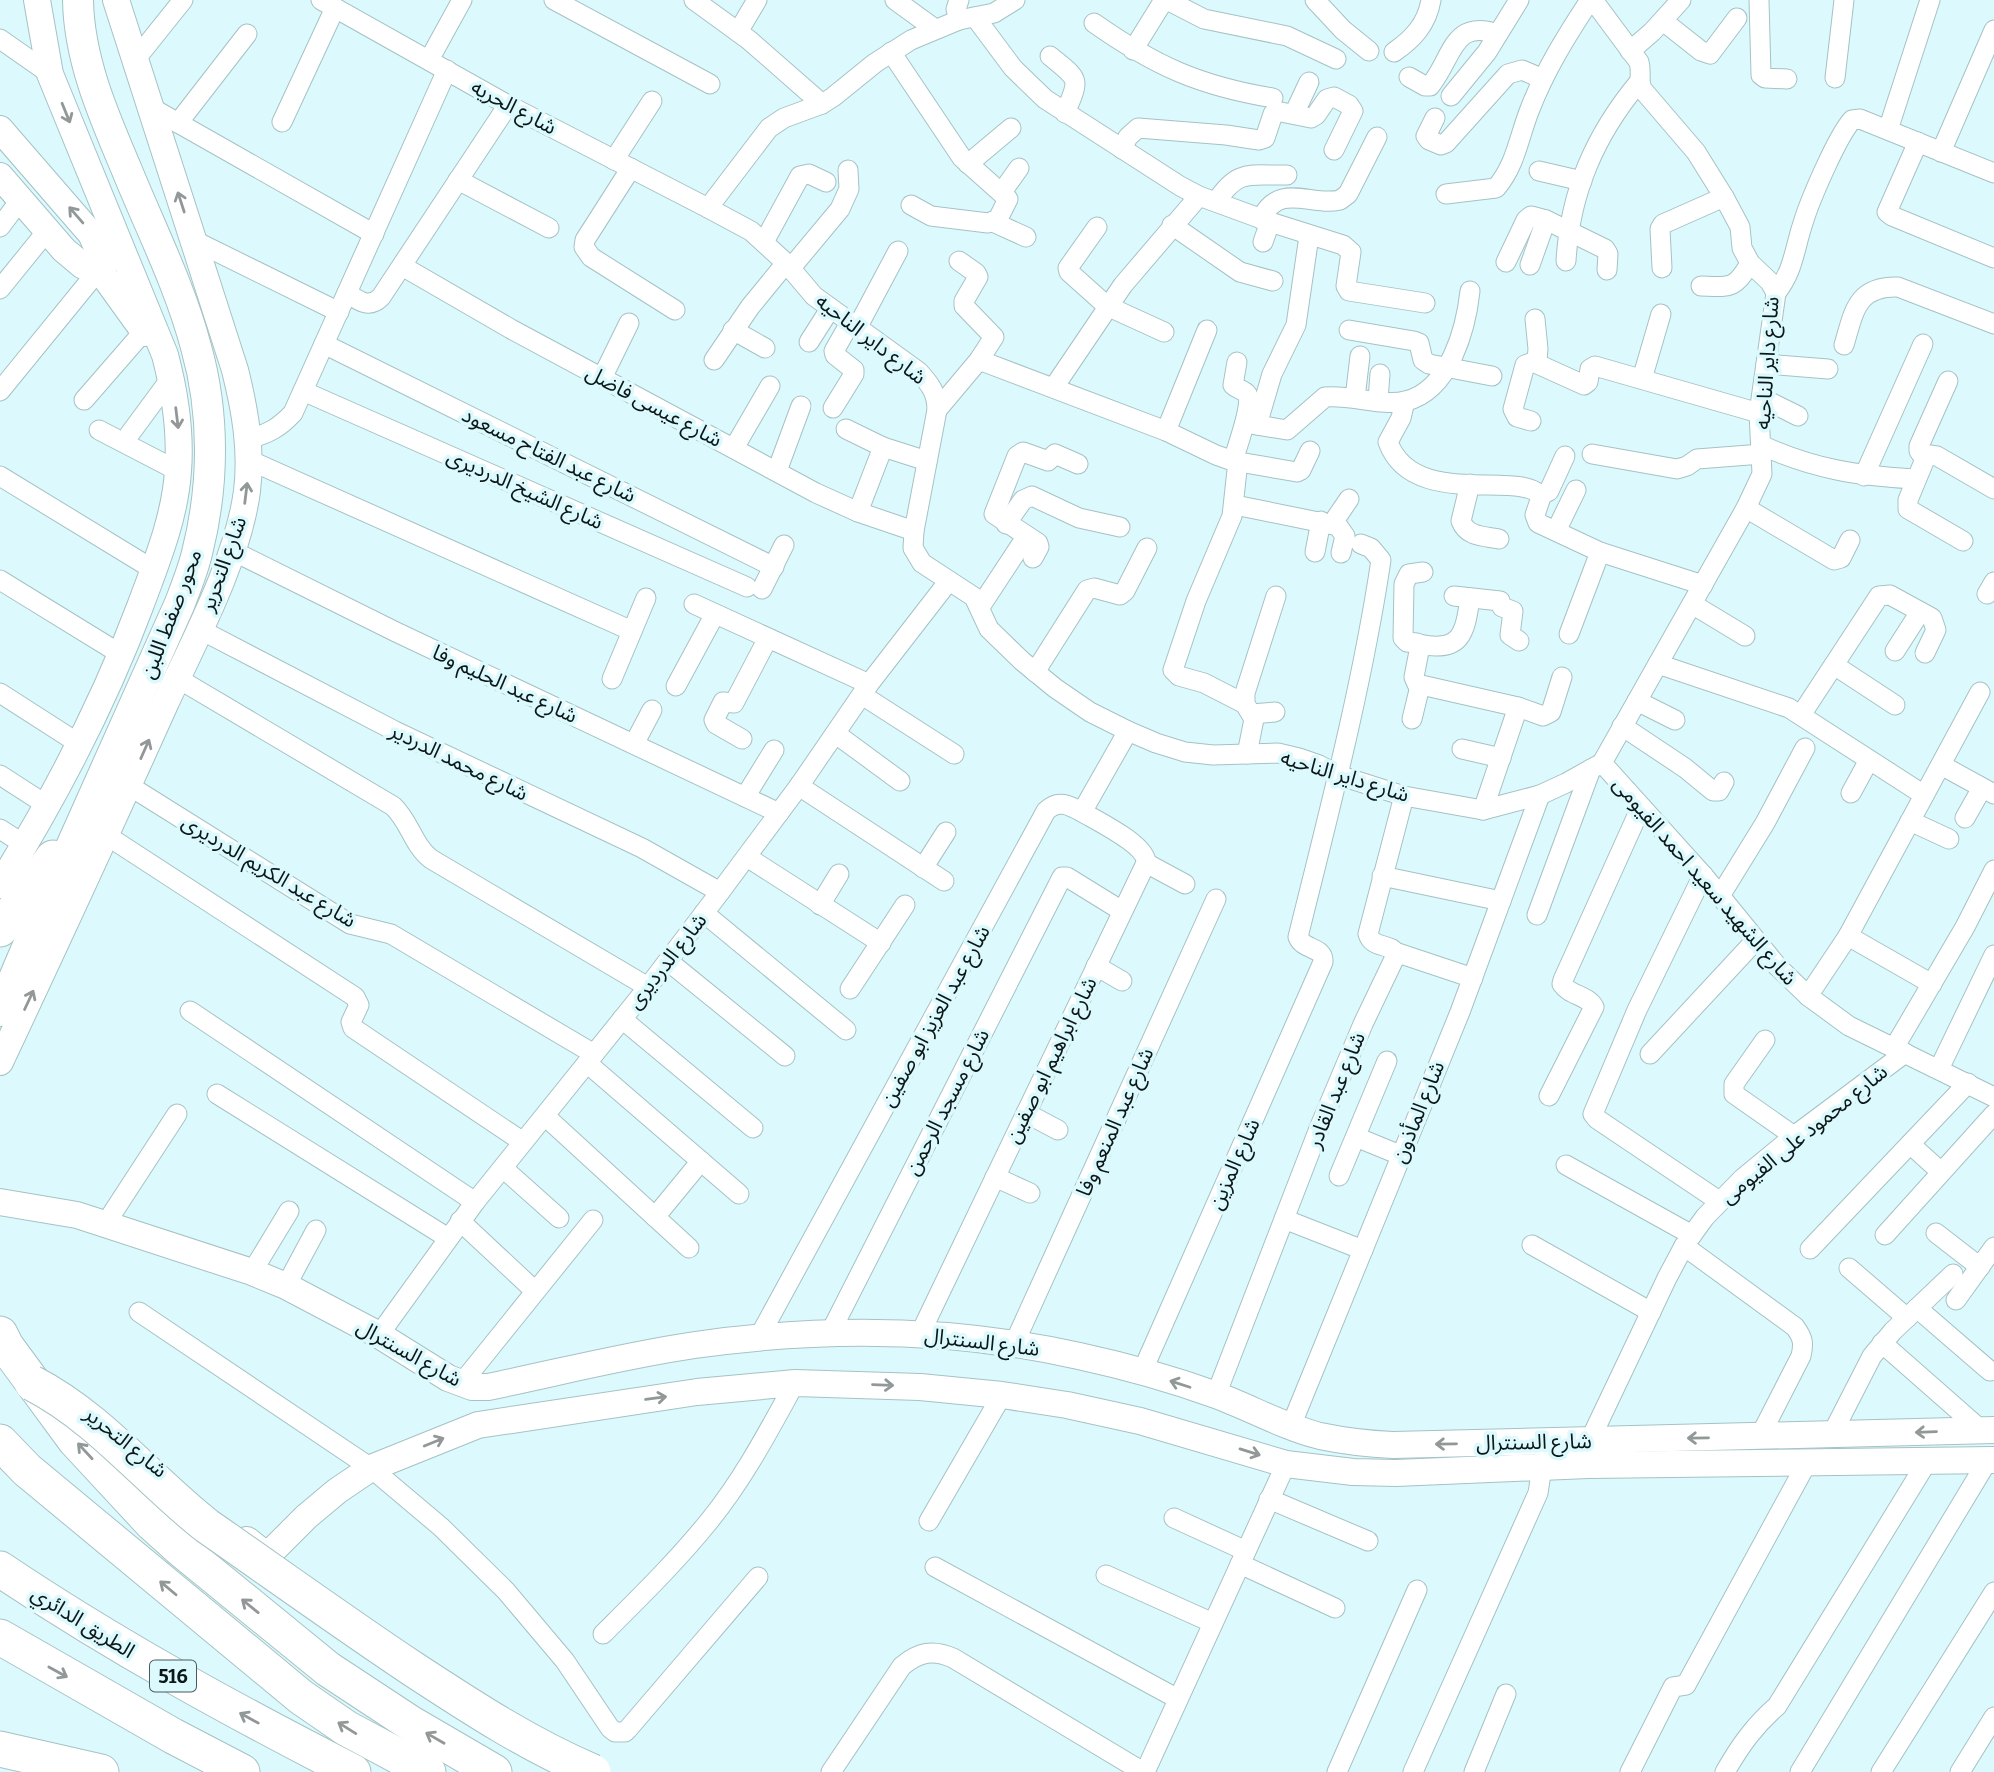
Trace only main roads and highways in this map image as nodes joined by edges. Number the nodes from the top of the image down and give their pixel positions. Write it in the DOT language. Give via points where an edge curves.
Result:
graph roads {
  1 [pos="66,0"];
  2 [pos="78,0"];
  3 [pos="39,852"];
  4 [pos="0,929"];
  5 [pos="0,971"];
  6 [pos="0,1011"];
  7 [pos="0,1334"];
  8 [pos="32,1382"];
  9 [pos="0,1442"];
  10 [pos="0,1569"];
  11 [pos="0,1637"];
  12 [pos="0,1749"];
  13 [pos="101,1772"];
  14 [pos="242,1772"];
  15 [pos="353,1772"];
  16 [pos="428,1772"];
  17 [pos="494,1772"];
  18 [pos="593,1772"];
  1 -- 3 [label="main road, محور صفط اللبن" via="75,67 91,117 185,349 199,450 196,501 170,600"];
  2 -- 6 [label="main road, محور صفط اللبن" via="87,65 103,113 196,347 207,398 207,503 197,554 180,603"];
  3 -- 4 [label="highway"];
  3 -- 5 [label="main road, محور صفط اللبن"];
  7 -- 8 [label="highway"];
  17 -- 8 [label="highway, one-way" via="328,1670 182,1550 75,1440"];
  8 -- 18 [label="highway, bridge" via="73,1406 184,1509 355,1630 506,1728"];
  16 -- 9 [label="highway, one-way" via="346,1728 290,1689 27,1470"];
  15 -- 10 [label="highway, الطريق الدائري / 516, one-way" via="141,1658"];
  11 -- 14 [label="highway, 516, one-way"];
  12 -- 13 [label="highway"];
}
